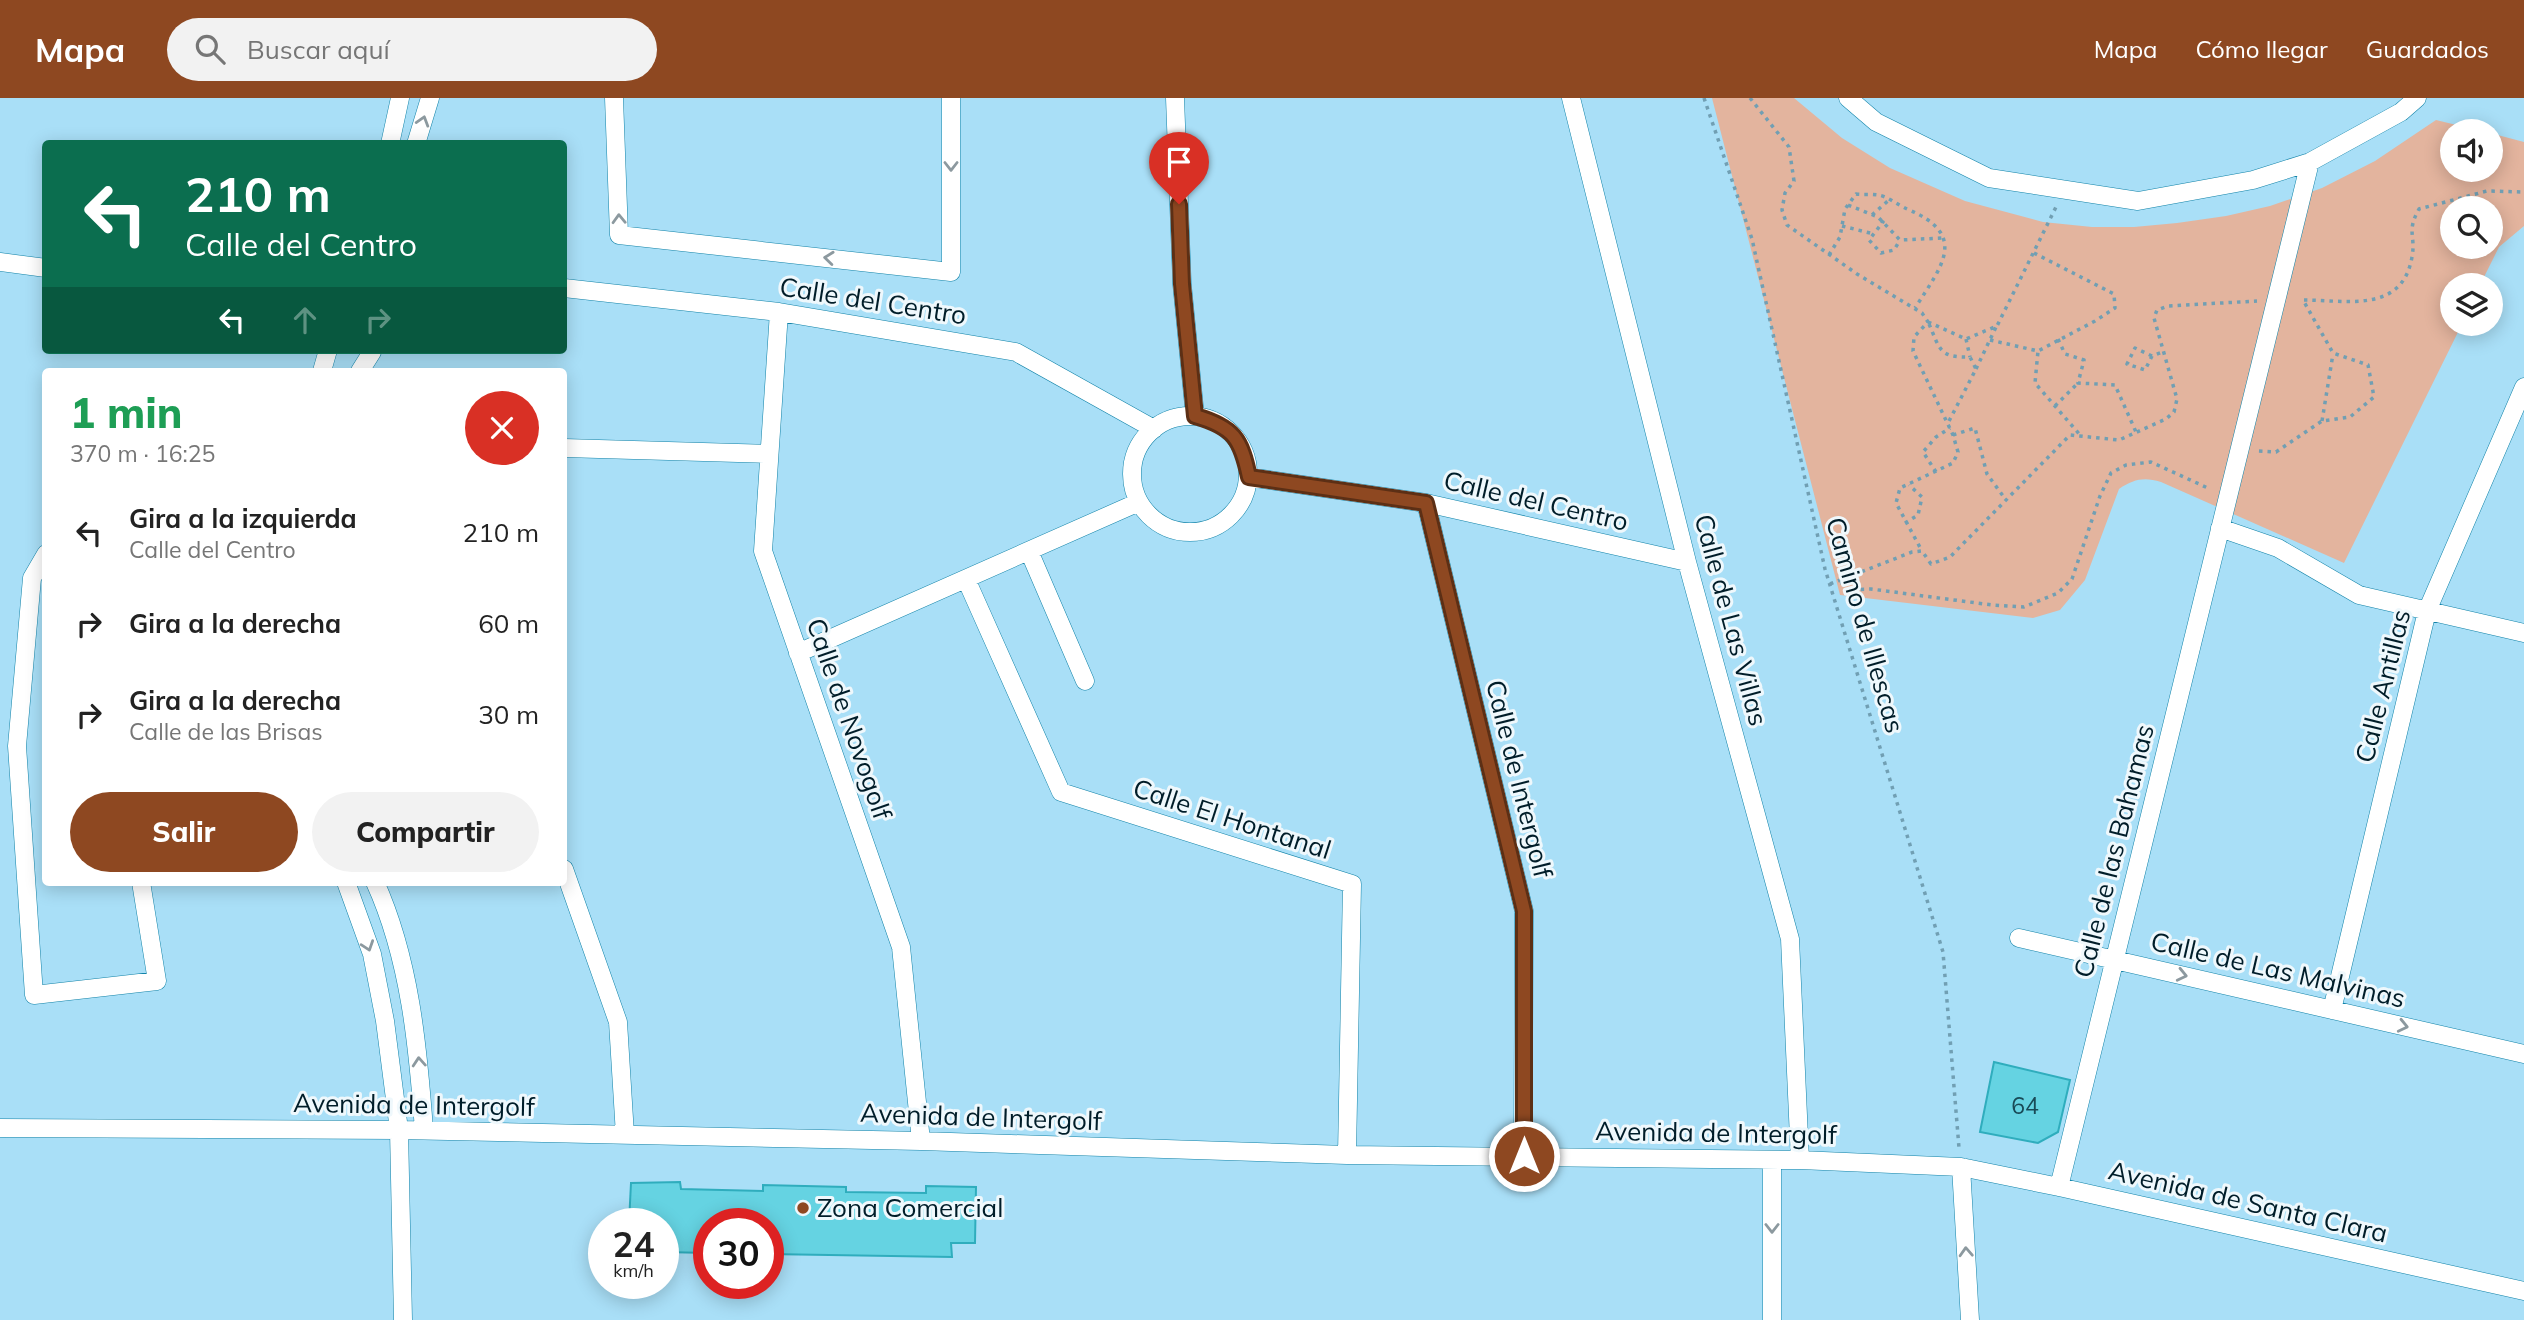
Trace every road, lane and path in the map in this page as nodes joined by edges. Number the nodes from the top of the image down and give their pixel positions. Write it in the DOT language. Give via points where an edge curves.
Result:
graph roads {
  1 [pos="400,98"];
  2 [pos="430,98"];
  3 [pos="614,98"];
  4 [pos="951,98"];
  5 [pos="1175,98"];
  6 [pos="1572,98"];
  7 [pos="1704,98"];
  8 [pos="1750,98"];
  9 [pos="1848,98"];
  10 [pos="2417,98"];
  11 [pos="391,140"];
  12 [pos="417,140"];
  13 [pos="2310,162"];
  14 [pos="2064,190"];
  15 [pos="2524,192"];
  16 [pos="1889,200"];
  17 [pos="1848,205"];
  18 [pos="1872,215"];
  19 [pos="1883,222"];
  20 [pos="1842,226"];
  21 [pos="1874,234"];
  22 [pos="1943,238"];
  23 [pos="1900,240"];
  24 [pos="2034,253"];
  25 [pos="1829,255"];
  26 [pos="0,262"];
  27 [pos="42,267"];
  28 [pos="567,288"];
  29 [pos="2276,301"];
  30 [pos="1914,309"];
  31 [pos="779,312"];
  32 [pos="1928,322"];
  33 [pos="1997,326"];
  34 [pos="1966,339"];
  35 [pos="2058,339"];
  36 [pos="1990,340"];
  37 [pos="2038,351"];
  38 [pos="2162,352"];
  39 [pos="2333,354"];
  40 [pos="2152,356"];
  41 [pos="1970,357"];
  42 [pos="1976,369"];
  43 [pos="2078,383"];
  44 [pos="2524,387"];
  45 [pos="2055,405"];
  46 [pos="1195,416"];
  47 [pos="2322,421"];
  48 [pos="1949,426"];
  49 [pos="1154,429"];
  50 [pos="2136,432"];
  51 [pos="1953,435"];
  52 [pos="2081,436"];
  53 [pos="567,449"];
  54 [pos="2261,451"];
  55 [pos="769,454"];
  56 [pos="1936,472"];
  57 [pos="1249,477"];
  58 [pos="1908,484"];
  59 [pos="2228,497"];
  60 [pos="2007,501"];
  61 [pos="1139,502"];
  62 [pos="1426,503"];
  63 [pos="1905,523"];
  64 [pos="2220,528"];
  65 [pos="1029,551"];
  66 [pos="1922,551"];
  67 [pos="42,561"];
  68 [pos="1687,562"];
  69 [pos="966,579"];
  70 [pos="1830,584"];
  71 [pos="2427,611"];
  72 [pos="2524,634"];
  73 [pos="798,653"];
  74 [pos="1085,681"];
  75 [pos="8,745"];
  76 [pos="567,877"];
  77 [pos="142,886"];
  78 [pos="347,886"];
  79 [pos="376,886"];
  80 [pos="2019,938"];
  81 [pos="2115,960"];
  82 [pos="2332,1010"];
  83 [pos="2524,1054"];
  84 [pos="0,1128"];
  85 [pos="398,1130"];
  86 [pos="424,1130"];
  87 [pos="625,1135"];
  88 [pos="921,1141"];
  89 [pos="1347,1155"];
  90 [pos="1524,1156"];
  91 [pos="1772,1160"];
  92 [pos="1800,1160"];
  93 [pos="1961,1167"];
  94 [pos="2059,1187"];
  95 [pos="2524,1291"];
  96 [pos="403,1320"];
  97 [pos="1772,1320"];
  98 [pos="1970,1320"];
  1 -- 11 [label="street"];
  12 -- 2 [label="street, one-way"];
  4 -- 3 [label="street, one-way" via="951,272 619,235"];
  5 -- 46 [label="street" via="1182,284"];
  6 -- 68 [label="street, Calle de Las Villas"];
  7 -- 70 [label="path, Camino de Illescas" via="1752,239"];
  8 -- 25 [label="path" via="1789,147 1794,181 1785,193 1782,210 1787,225"];
  9 -- 14 [label="street" via="1876,122 1989,178"];
  10 -- 13 [label="street" via="2401,113"];
  13 -- 14 [label="street" via="2253,180 2138,201"];
  13 -- 29 [label="street, Calle de las Bahamas"];
  14 -- 24 [label="path"];
  15 -- 39 [label="path" via="2487,191 2419,209 2412,223 2412,256 2404,281 2389,296 2303,300"];
  16 -- 17 [label="path" via="1856,194"];
  16 -- 18 [label="path"];
  16 -- 22 [label="path" via="1940,228"];
  17 -- 18 [label="path"];
  17 -- 20 [label="path"];
  18 -- 19 [label="path"];
  19 -- 21 [label="path"];
  19 -- 23 [label="path"];
  20 -- 21 [label="path"];
  20 -- 25 [label="path"];
  21 -- 23 [label="path" via="1869,240 1881,253 1894,250"];
  22 -- 23 [label="path"];
  22 -- 30 [label="path" via="1942,267"];
  24 -- 33 [label="path"];
  24 -- 35 [label="path" via="2114,294 2115,308"];
  25 -- 30 [label="path"];
  26 -- 27 [label="street"];
  28 -- 31 [label="street, Calle del Centro"];
  29 -- 38 [label="path" via="2157,310 2154,318"];
  29 -- 59 [label="street, Calle de las Bahamas"];
  30 -- 32 [label="path"];
  31 -- 49 [label="street, Calle del Centro" via="1016,352"];
  31 -- 55 [label="street, Calle de Novogolf"];
  32 -- 34 [label="path"];
  32 -- 41 [label="path" via="1941,350 1952,358"];
  32 -- 48 [label="path" via="1914,337 1913,351"];
  33 -- 34 [label="path"];
  33 -- 36 [label="path"];
  34 -- 41 [label="path"];
  35 -- 37 [label="path"];
  35 -- 43 [label="path" via="2065,354 2084,360"];
  36 -- 37 [label="path"];
  36 -- 42 [label="path"];
  37 -- 45 [label="path" via="2035,383"];
  38 -- 40 [label="path"];
  38 -- 50 [label="path" via="2177,399 2175,412"];
  39 -- 47 [label="path"];
  39 -- 47 [label="path" via="2368,365 2374,397 2350,417"];
  40 -- 40 [label="path" via="2145,370 2127,364 2135,348"];
  41 -- 42 [label="path"];
  42 -- 48 [label="path"];
  43 -- 45 [label="path"];
  43 -- 50 [label="path" via="2115,385"];
  44 -- 71 [label="street, Calle Antillas"];
  45 -- 52 [label="path"];
  46 -- 49 [label="street"];
  46 -- 57 [label="street" via="1231,433 1243,449"];
  47 -- 54 [label="path" via="2276,452"];
  48 -- 51 [label="path"];
  48 -- 56 [label="path" via="1923,452"];
  49 -- 61 [label="street" via="1133,463"];
  50 -- 52 [label="path" via="2119,440"];
  51 -- 56 [label="path" via="1958,452 1954,463"];
  51 -- 60 [label="path" via="1975,428 1987,474"];
  52 -- 60 [label="path" via="2070,435"];
  53 -- 55 [label="street"];
  55 -- 73 [label="street, Calle de Novogolf" via="763,551"];
  56 -- 58 [label="path"];
  57 -- 61 [label="street" via="1233,513 1213,528 1193,533 1155,521"];
  57 -- 62 [label="street, Calle del Centro"];
  58 -- 63 [label="path" via="1900,488 1896,503"];
  58 -- 63 [label="path" via="1922,497 1918,515"];
  59 -- 64 [label="street, Calle de las Bahamas"];
  59 -- 70 [label="path" via="2151,462 2126,465 2111,474 2100,496 2072,579 2058,593 2024,607 1845,590 1843,580"];
  60 -- 66 [label="path" via="1950,557 1931,564"];
  61 -- 65 [label="street"];
  62 -- 68 [label="street, Calle del Centro"];
  62 -- 90 [label="street, Calle de Intergolf" via="1524,911"];
  63 -- 66 [label="path"];
  64 -- 71 [label="street" via="2278,548 2359,595"];
  64 -- 81 [label="street, Calle de las Bahamas"];
  65 -- 69 [label="street"];
  65 -- 74 [label="street"];
  66 -- 70 [label="path"];
  67 -- 75 [label="street" via="32,579"];
  68 -- 92 [label="street, Calle de Las Villas" via="1790,939"];
  69 -- 73 [label="street"];
  69 -- 89 [label="street, Calle El Hontanal" via="1060,792 1352,884"];
  70 -- 93 [label="path, Camino de Illescas" via="1943,952"];
  71 -- 72 [label="street"];
  71 -- 82 [label="street, Calle Antillas"];
  73 -- 88 [label="street, Calle de Novogolf" via="901,947"];
  75 -- 77 [label="street" via="34,995 157,981"];
  76 -- 87 [label="street" via="618,1021"];
  78 -- 85 [label="street, one-way" via="372,954"];
  86 -- 79 [label="street, one-way" via="417,1036"];
  80 -- 81 [label="street, Calle de Las Malvinas"];
  81 -- 82 [label="street, Calle de Las Malvinas, one-way"];
  81 -- 94 [label="street, Calle de las Bahamas"];
  82 -- 83 [label="street, Calle de Las Malvinas, one-way"];
  84 -- 85 [label="street, Avenida de Intergolf"];
  85 -- 86 [label="street, Avenida de Intergolf"];
  85 -- 96 [label="street"];
  86 -- 87 [label="street, Avenida de Intergolf"];
  87 -- 88 [label="street, Avenida de Intergolf"];
  88 -- 89 [label="street, Avenida de Intergolf"];
  89 -- 90 [label="street, Avenida de Intergolf"];
  90 -- 91 [label="street, Avenida de Intergolf"];
  91 -- 92 [label="street, Avenida de Intergolf"];
  91 -- 97 [label="street, one-way"];
  92 -- 93 [label="street, Avenida de Intergolf"];
  93 -- 94 [label="street, Avenida de Santa Clara"];
  98 -- 93 [label="street, one-way"];
  94 -- 95 [label="street, Avenida de Santa Clara"];
}
